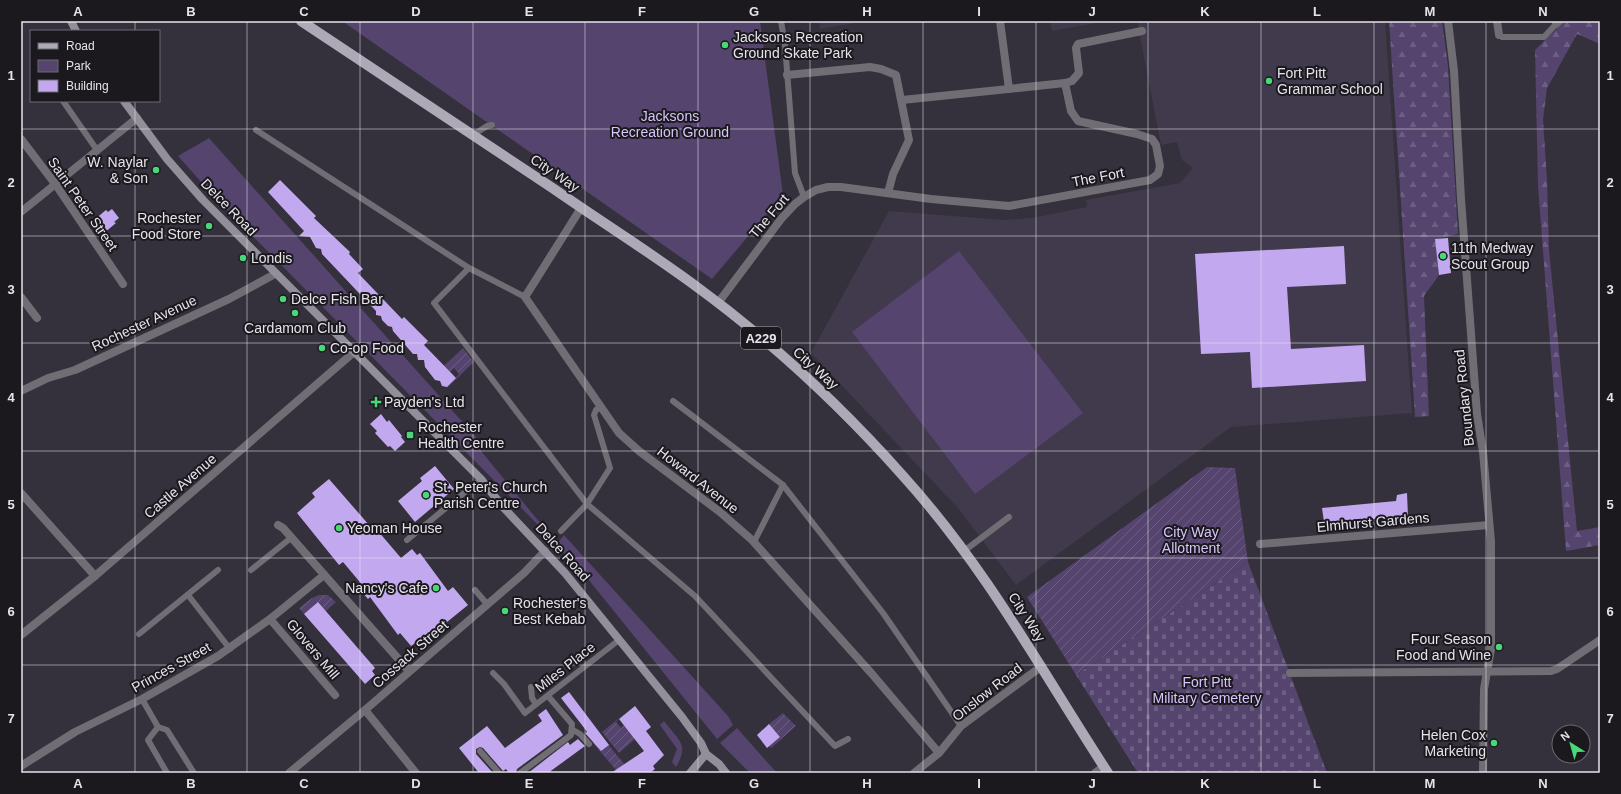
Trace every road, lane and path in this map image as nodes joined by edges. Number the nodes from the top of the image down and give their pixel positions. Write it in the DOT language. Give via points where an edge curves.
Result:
graph roads {
  1 [pos="71,21"];
  2 [pos="301,21"];
  3 [pos="781,21"];
  4 [pos="1000,21"];
  5 [pos="1448,21"];
  6 [pos="1497,21"];
  7 [pos="1558,22"];
  8 [pos="76,30"];
  9 [pos="1142,31"];
  10 [pos="1499,35"];
  11 [pos="787,75"];
  12 [pos="1065,83"];
  13 [pos="1009,89"];
  14 [pos="902,100"];
  15 [pos="64,102"];
  16 [pos="125,102"];
  17 [pos="137,118"];
  18 [pos="492,125"];
  19 [pos="256,130"];
  20 [pos="473,136"];
  21 [pos="21,139"];
  22 [pos="97,150"];
  23 [pos="56,185"];
  24 [pos="888,193"];
  25 [pos="804,196"];
  26 [pos="581,208"];
  27 [pos="21,212"];
  28 [pos="469,268"];
  29 [pos="275,274"];
  30 [pos="122,284"];
  31 [pos="21,297"];
  32 [pos="525,297"];
  33 [pos="718,303"];
  34 [pos="37,318"];
  35 [pos="353,353"];
  36 [pos="21,390"];
  37 [pos="673,401"];
  38 [pos="600,407"];
  39 [pos="481,479"];
  40 [pos="783,485"];
  41 [pos="21,493"];
  42 [pos="587,504"];
  43 [pos="1009,517"];
  44 [pos="278,525"];
  45 [pos="1489,525"];
  46 [pos="561,531"];
  47 [pos="292,537"];
  48 [pos="407,540"];
  49 [pos="754,542"];
  50 [pos="1260,544"];
  51 [pos="545,551"];
  52 [pos="964,551"];
  53 [pos="218,570"];
  54 [pos="251,570"];
  55 [pos="324,575"];
  56 [pos="95,576"];
  57 [pos="475,590"];
  58 [pos="188,595"];
  59 [pos="487,604"];
  60 [pos="270,619"];
  61 [pos="138,634"];
  62 [pos="21,636"];
  63 [pos="619,640"];
  64 [pos="1600,640"];
  65 [pos="230,649"];
  66 [pos="1042,666"];
  67 [pos="1488,670"];
  68 [pos="409,671"];
  69 [pos="1290,672"];
  70 [pos="493,673"];
  71 [pos="531,687"];
  72 [pos="335,696"];
  73 [pos="548,696"];
  74 [pos="142,699"];
  75 [pos="536,704"];
  76 [pos="365,710"];
  77 [pos="961,726"];
  78 [pos="158,727"];
  79 [pos="573,730"];
  80 [pos="848,739"];
  81 [pos="589,744"];
  82 [pos="480,751"];
  83 [pos="939,753"];
  84 [pos="706,754"];
  85 [pos="21,766"];
  86 [pos="1106,770"];
  87 [pos="167,773"];
  88 [pos="194,773"];
  89 [pos="290,773"];
  90 [pos="416,773"];
  91 [pos="498,773"];
  92 [pos="520,773"];
  93 [pos="690,773"];
  94 [pos="726,773"];
  95 [pos="914,773"];
  96 [pos="1095,773"];
  97 [pos="1483,773"];
  1 -- 8 [label="street"];
  2 -- 20 [label="main road, City Way / A229"];
  3 -- 11 [label="lane"];
  4 -- 13 [label="street"];
  5 -- 45 [label="street, Boundary Road" via="1454,71 1477,414"];
  6 -- 10 [label="street"];
  7 -- 10 [label="lane" via="1544,37"];
  9 -- 12 [label="street" via="1078,44 1076,48 1079,73 1073,80"];
  11 -- 14 [label="street" via="878,68 896,75"];
  11 -- 25 [label="lane" via="795,173"];
  12 -- 13 [label="street"];
  12 -- 24 [label="street, The Fort" via="1071,111 1080,123 1137,134 1154,141 1160,164 1155,178 1013,206"];
  13 -- 14 [label="street"];
  14 -- 24 [label="street" via="909,141 893,174"];
  15 -- 22 [label="lane"];
  16 -- 17 [label="street, Delce Road"];
  17 -- 22 [label="street"];
  17 -- 29 [label="street, Delce Road" via="198,195"];
  18 -- 20 [label="lane"];
  19 -- 28 [label="lane"];
  20 -- 26 [label="main road, City Way / A229"];
  21 -- 23 [label="street, Saint Peter Street"];
  22 -- 23 [label="street"];
  23 -- 27 [label="street"];
  23 -- 30 [label="street, Saint Peter Street"];
  24 -- 25 [label="street, The Fort" via="832,187 816,190"];
  25 -- 33 [label="street, The Fort" via="781,220"];
  26 -- 32 [label="street"];
  26 -- 33 [label="main road, City Way / A229"];
  28 -- 32 [label="lane"];
  28 -- 42 [label="lane" via="434,303"];
  29 -- 35 [label="street, Delce Road"];
  29 -- 36 [label="street, Rochester Avenue" via="75,370"];
  31 -- 34 [label="street"];
  32 -- 38 [label="street, Howard Avenue"];
  33 -- 52 [label="main road, City Way / A229" via="779,353 846,415 905,478"];
  35 -- 39 [label="street, Delce Road"];
  35 -- 56 [label="street, Castle Avenue"];
  37 -- 40 [label="lane"];
  38 -- 42 [label="lane" via="595,411 595,416 610,467"];
  38 -- 49 [label="street, Howard Avenue" via="619,434 629,443 720,512"];
  39 -- 48 [label="lane"];
  39 -- 51 [label="street, Delce Road" via="496,499"];
  40 -- 49 [label="lane"];
  40 -- 77 [label="lane" via="883,613"];
  41 -- 56 [label="street"];
  42 -- 46 [label="lane"];
  42 -- 80 [label="lane" via="695,596 835,746"];
  43 -- 52 [label="lane"];
  44 -- 47 [label="street"];
  45 -- 50 [label="street, Elmhurst Gardens"];
  45 -- 67 [label="street, Boundary Road" via="1491,643"];
  47 -- 54 [label="lane"];
  47 -- 55 [label="street"];
  49 -- 83 [label="street, Howard Avenue"];
  51 -- 59 [label="street, Cossack Street" via="533,565"];
  51 -- 63 [label="street, Delce Road"];
  52 -- 66 [label="main road, City Way / A229"];
  53 -- 58 [label="lane"];
  55 -- 60 [label="street, Princes Street"];
  55 -- 68 [label="street"];
  56 -- 62 [label="street, Castle Avenue"];
  57 -- 59 [label="lane"];
  58 -- 61 [label="lane"];
  58 -- 65 [label="lane"];
  59 -- 68 [label="street, Cossack Street"];
  60 -- 65 [label="street, Princes Street"];
  60 -- 72 [label="street, Glovers Mill"];
  63 -- 73 [label="lane, Miles Place"];
  63 -- 84 [label="street, Delce Road" via="682,717"];
  64 -- 67 [label="street" via="1554,670"];
  65 -- 74 [label="street, Princes Street"];
  66 -- 77 [label="street, Onslow Road"];
  66 -- 86 [label="main road, City Way / A229"];
  67 -- 69 [label="street"];
  67 -- 97 [label="street, Boundary Road" via="1484,689"];
  68 -- 76 [label="street, Cossack Street"];
  70 -- 75 [label="lane, Miles Place" via="525,713"];
  71 -- 75 [label="lane" via="532,698"];
  73 -- 75 [label="lane, Miles Place"];
  73 -- 79 [label="lane" via="572,722"];
  74 -- 78 [label="lane"];
  74 -- 85 [label="street, Princes Street" via="86,726"];
  76 -- 89 [label="street, Cossack Street"];
  76 -- 90 [label="street"];
  77 -- 83 [label="street, Onslow Road"];
  78 -- 87 [label="lane" via="148,740"];
  78 -- 88 [label="lane" via="167,730"];
  79 -- 81 [label="lane"];
  79 -- 92 [label="lane" via="571,736"];
  82 -- 91 [label="lane"];
  83 -- 95 [label="street, Onslow Road"];
  84 -- 93 [label="street"];
  84 -- 94 [label="street, Delce Road"];
  86 -- 96 [label="street"];
}
